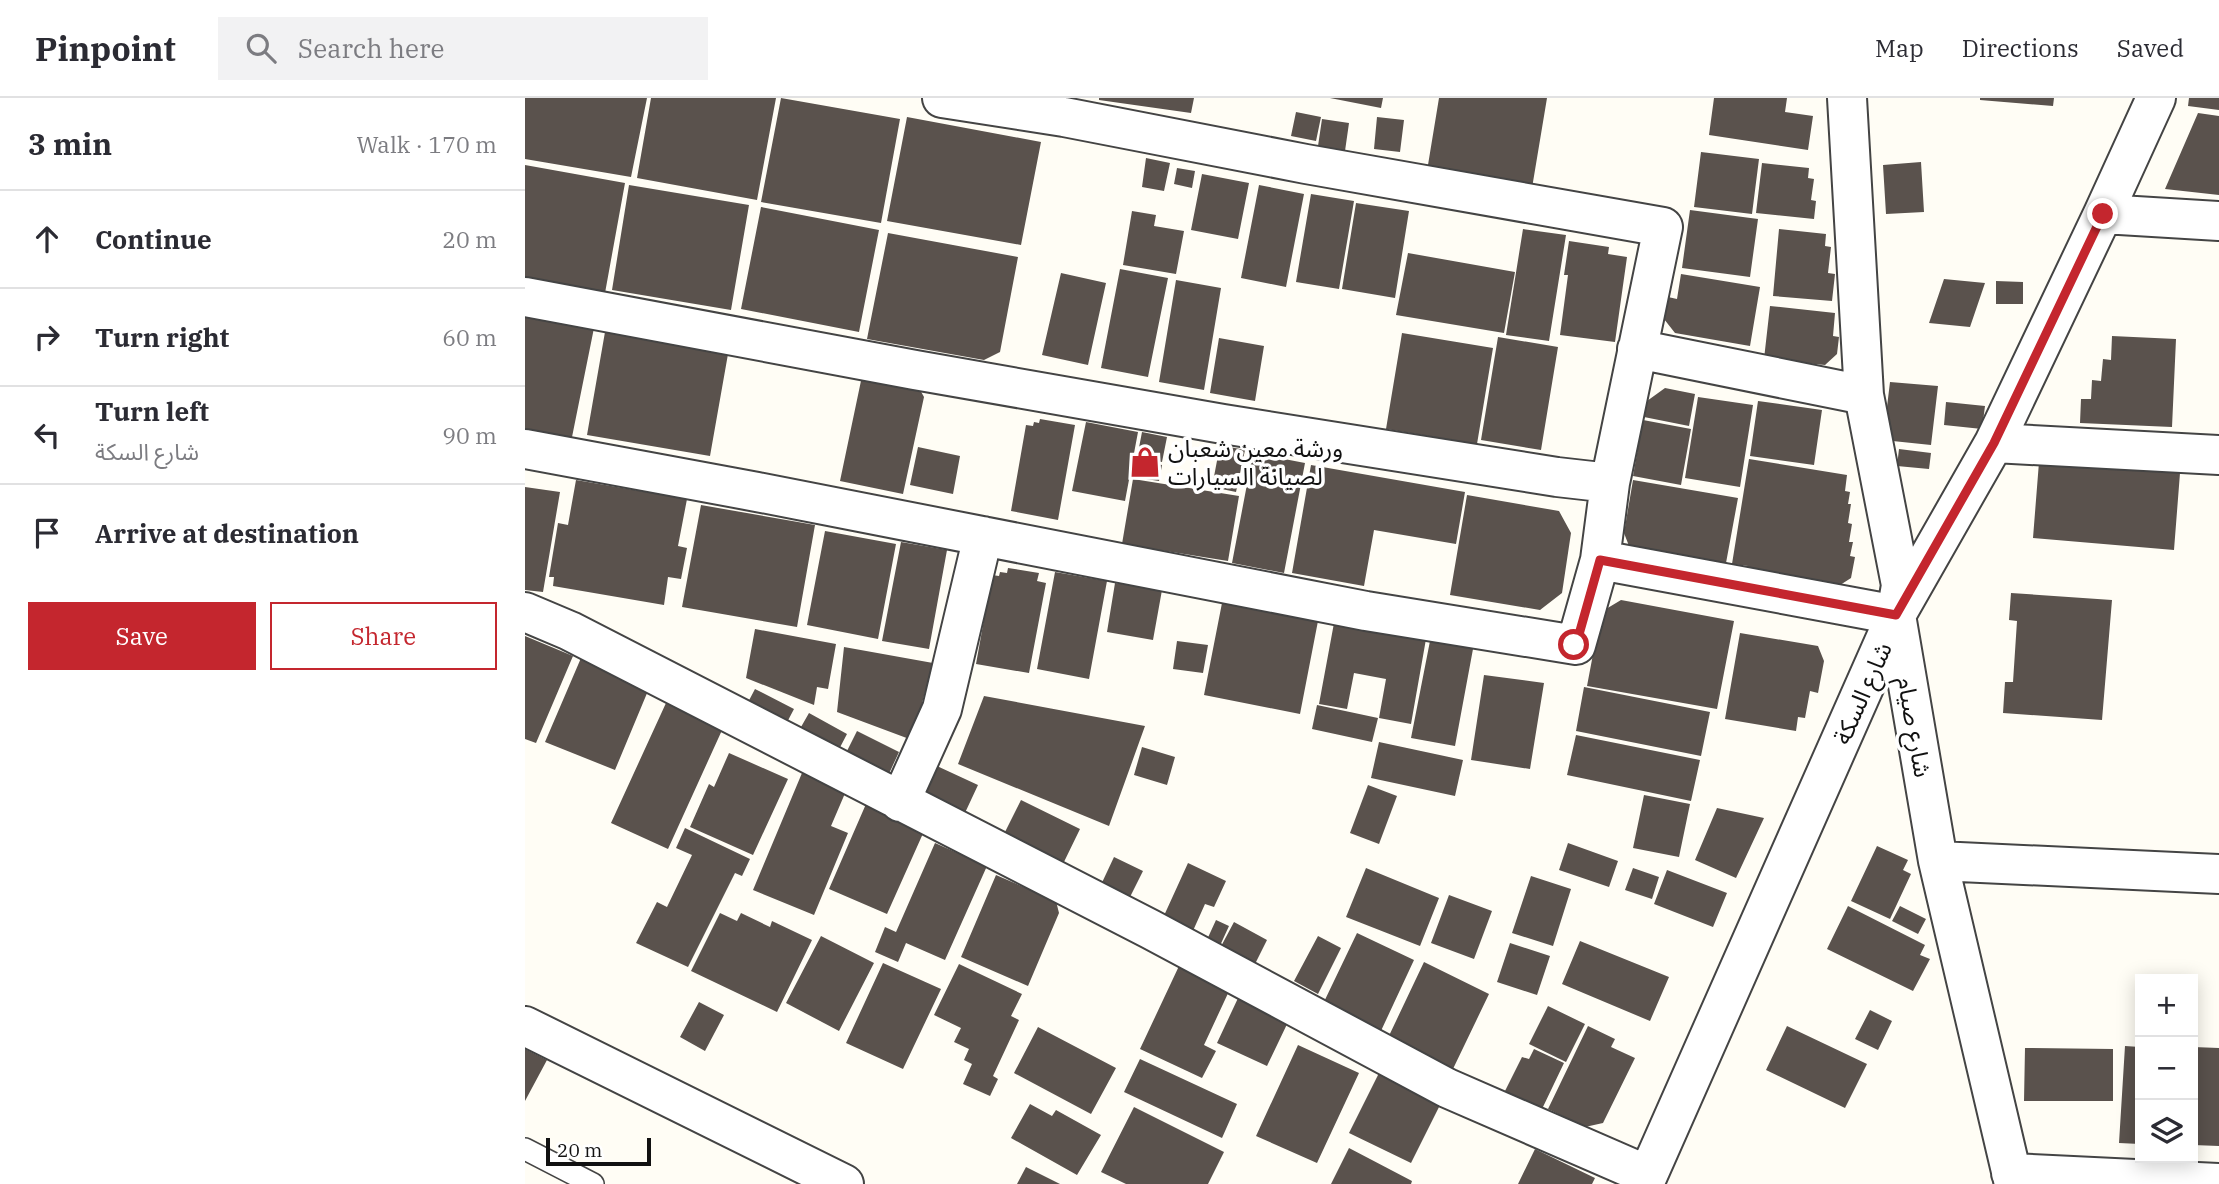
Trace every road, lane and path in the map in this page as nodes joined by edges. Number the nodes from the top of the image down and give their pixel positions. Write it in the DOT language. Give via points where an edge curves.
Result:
graph roads {
  1 [pos="942,98"];
  2 [pos="1847,98"];
  3 [pos="2155,98"];
  4 [pos="1057,107"];
  5 [pos="2103,214"];
  6 [pos="2219,221"];
  7 [pos="525,297"];
  8 [pos="1637,349"];
  9 [pos="1864,395"];
  10 [pos="1994,443"];
  11 [pos="525,449"];
  12 [pos="2219,455"];
  13 [pos="1610,484"];
  14 [pos="983,536"];
  15 [pos="1600,560"];
  16 [pos="525,612"];
  17 [pos="1896,615"];
  18 [pos="900,802"];
  19 [pos="1938,861"];
  20 [pos="2219,874"];
  21 [pos="525,1026"];
  22 [pos="525,1149"];
  23 [pos="2012,1179"];
  24 [pos="1645,1180"];
  25 [pos="2219,1183"];
  26 [pos="593,1184"];
  27 [pos="844,1184"];
  1 -- 4 [label="street"];
  2 -- 9 [label="street, شارع صيام"];
  3 -- 5 [label="street, شارع السكة"];
  4 -- 8 [label="street" via="1306,164 1663,227"];
  5 -- 6 [label="street"];
  5 -- 10 [label="street, شارع السكة"];
  7 -- 13 [label="street" via="1223,424"];
  8 -- 9 [label="street"];
  8 -- 13 [label="street"];
  9 -- 17 [label="street, شارع صيام" via="1901,585"];
  10 -- 12 [label="street"];
  10 -- 17 [label="street, شارع السكة"];
  11 -- 14 [label="street"];
  13 -- 15 [label="street"];
  14 -- 15 [label="street" via="1366,611 1576,645"];
  14 -- 18 [label="street" via="942,709"];
  15 -- 17 [label="street"];
  16 -- 18 [label="street"];
  17 -- 19 [label="street, شارع صيام"];
  17 -- 24 [label="street, شارع السكة"];
  18 -- 24 [label="street" via="1447,1088"];
  19 -- 20 [label="street"];
  19 -- 23 [label="street, شارع صيام"];
  21 -- 27 [label="street"];
  22 -- 26 [label="lane"];
  23 -- 25 [label="street"];
}
